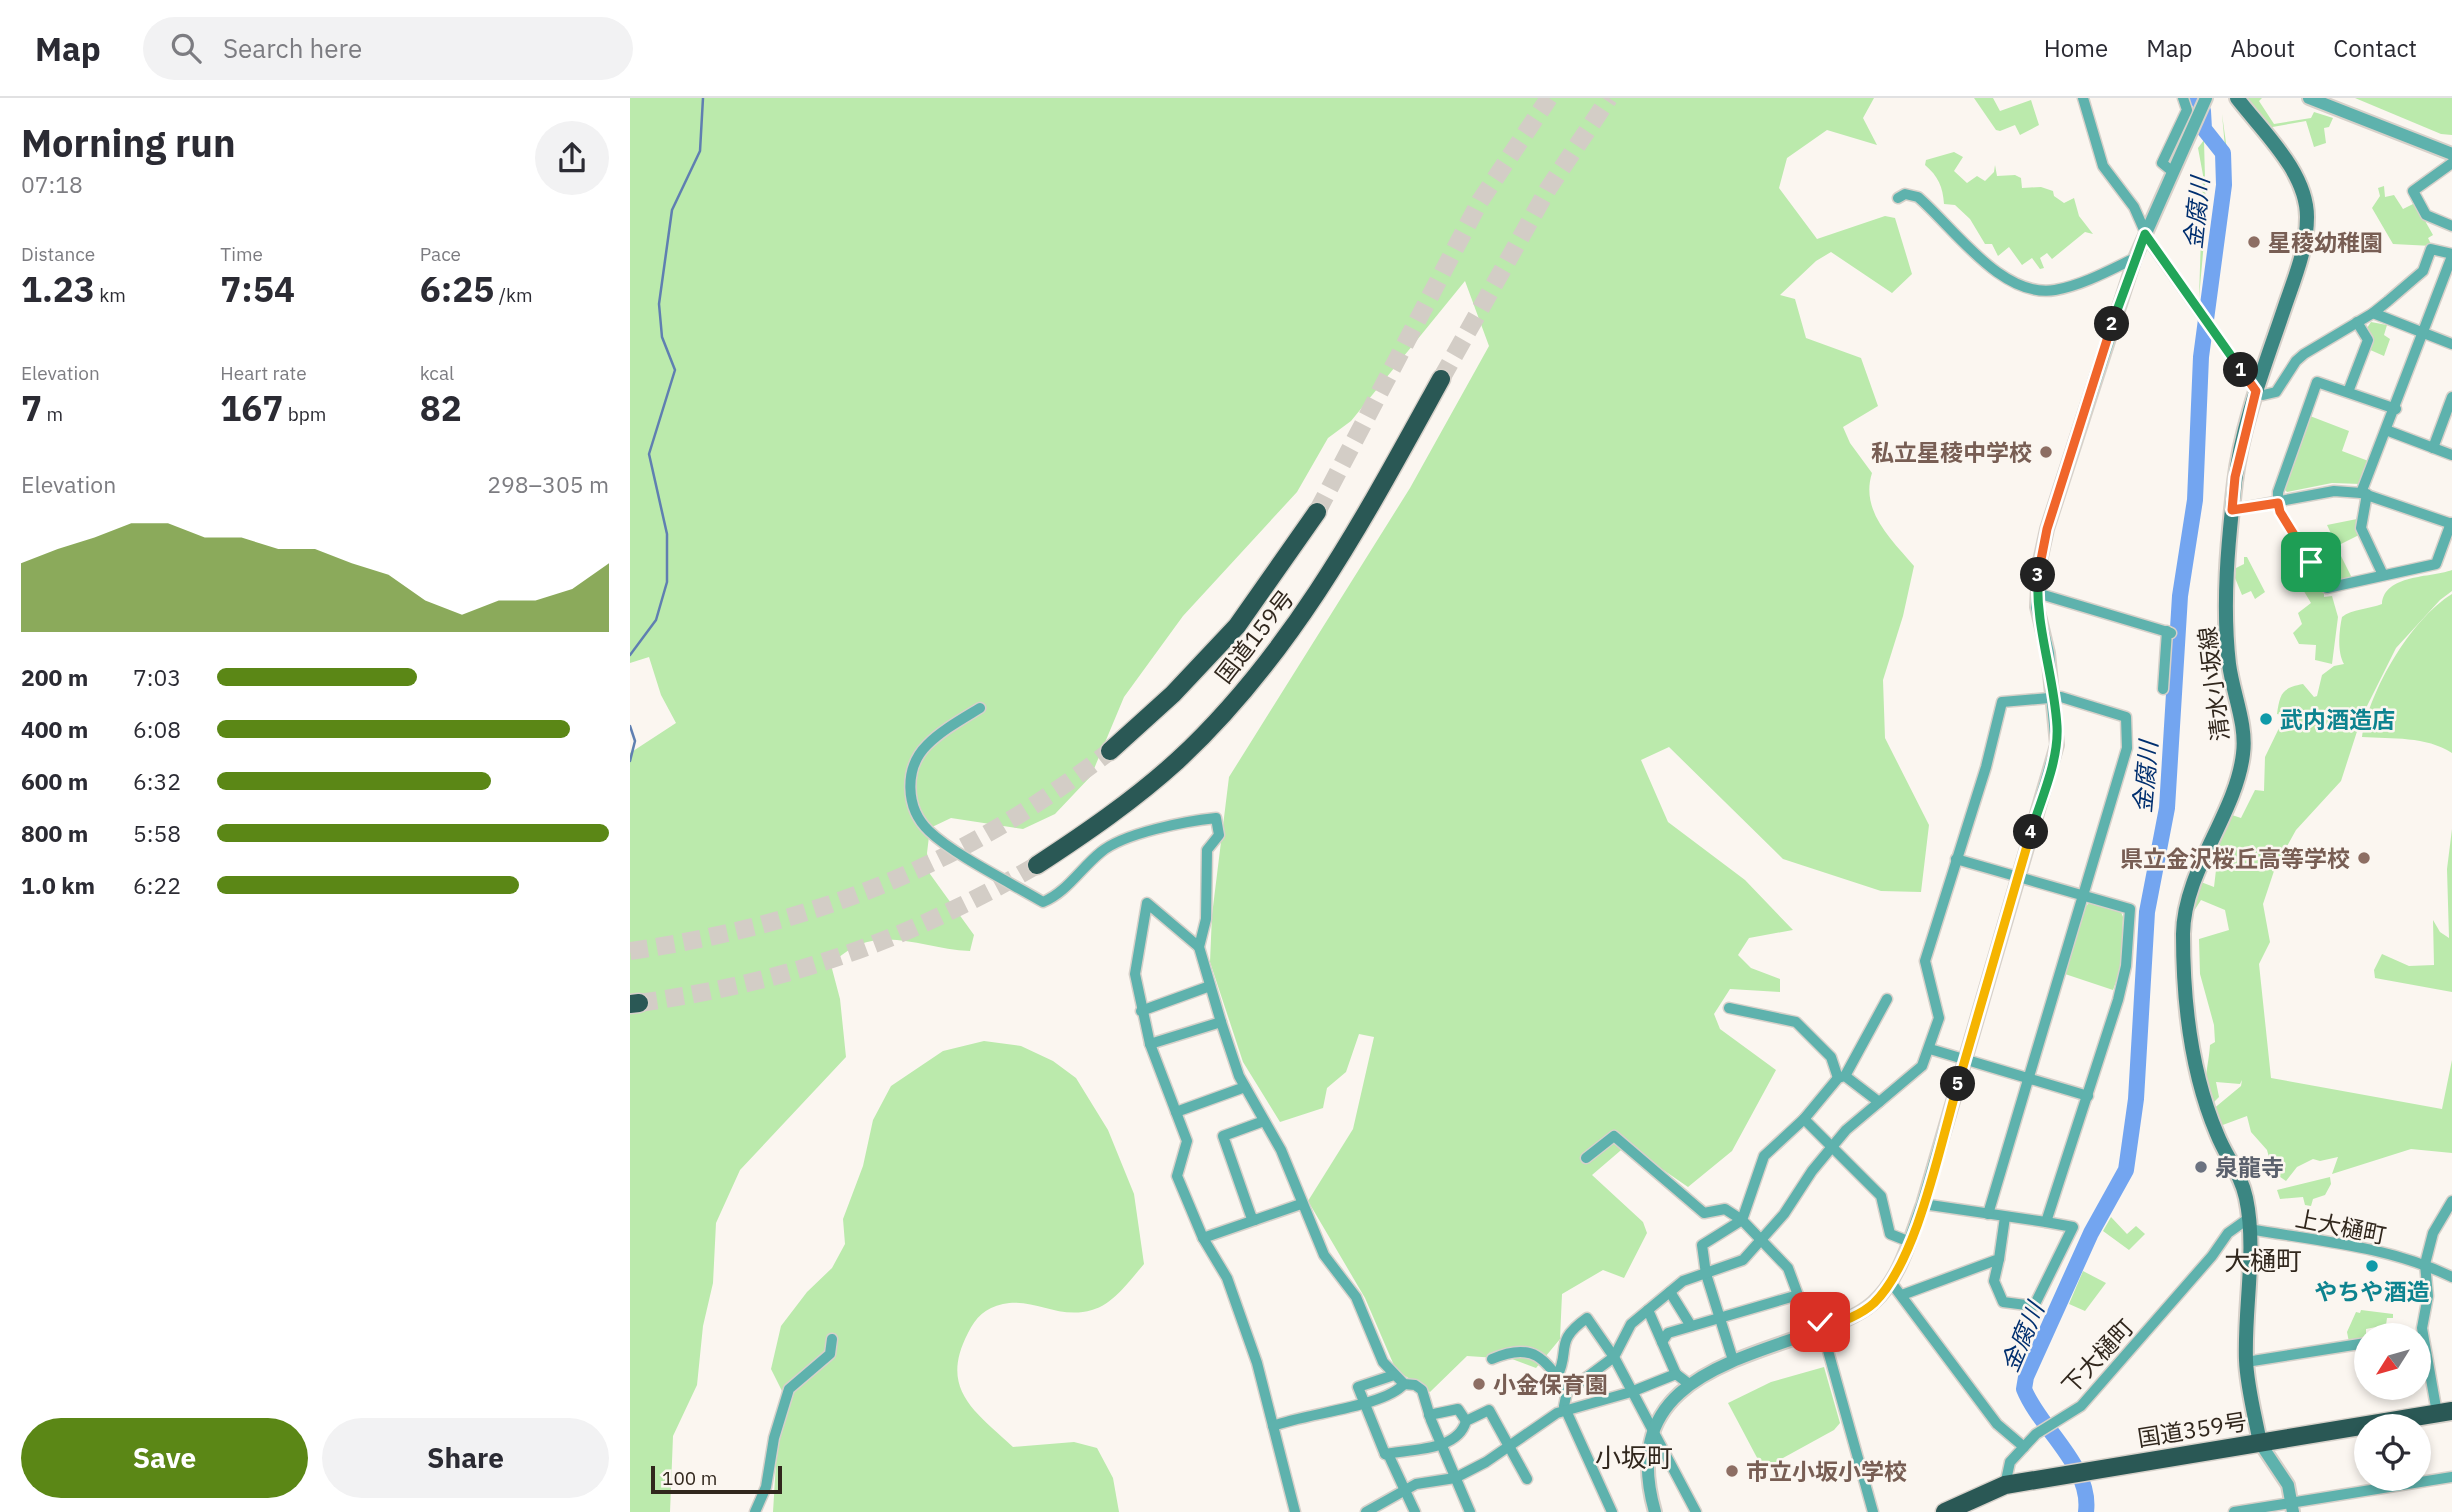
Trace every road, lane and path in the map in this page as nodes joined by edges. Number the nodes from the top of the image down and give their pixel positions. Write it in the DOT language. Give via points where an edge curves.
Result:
graph roads {
  1 [pos="2083,98"];
  2 [pos="2183,98"];
  3 [pos="2206,98"];
  4 [pos="2237,98"];
  5 [pos="2309,98"];
  6 [pos="2452,154"];
  7 [pos="2452,163"];
  8 [pos="2173,172"];
  9 [pos="1898,198"];
  10 [pos="2452,226"];
  11 [pos="2145,234"];
  12 [pos="2452,255"];
  13 [pos="2135,258"];
  14 [pos="2373,313"];
  15 [pos="2357,323"];
  16 [pos="2423,333"];
  17 [pos="2452,344"];
  18 [pos="1441,379"];
  19 [pos="2256,391"];
  20 [pos="2347,393"];
  21 [pos="2452,397"];
  22 [pos="2396,409"];
  23 [pos="2386,430"];
  24 [pos="2433,448"];
  25 [pos="2452,455"];
  26 [pos="2364,493"];
  27 [pos="2278,503"];
  28 [pos="2232,510"];
  29 [pos="1317,512"];
  30 [pos="2451,523"];
  31 [pos="2383,575"];
  32 [pos="2037,593"];
  33 [pos="2162,688"];
  34 [pos="2053,697"];
  35 [pos="980,708"];
  36 [pos="1110,751"];
  37 [pos="1956,859"];
  38 [pos="1037,865"];
  39 [pos="2018,878"];
  40 [pos="2083,895"];
  41 [pos="1199,947"];
  42 [pos="1210,986"];
  43 [pos="1887,999"];
  44 [pos="1730,1008"];
  45 [pos="1141,1011"];
  46 [pos="1221,1022"];
  47 [pos="1150,1044"];
  48 [pos="1930,1048"];
  49 [pos="1965,1060"];
  50 [pos="1841,1077"];
  51 [pos="2028,1079"];
  52 [pos="1245,1087"];
  53 [pos="2088,1096"];
  54 [pos="1880,1102"];
  55 [pos="1176,1112"];
  56 [pos="1804,1119"];
  57 [pos="1264,1121"];
  58 [pos="1832,1149"];
  59 [pos="1586,1158"];
  60 [pos="2452,1201"];
  61 [pos="1301,1204"];
  62 [pos="1923,1204"];
  63 [pos="1988,1214"];
  64 [pos="2005,1217"];
  65 [pos="1255,1220"];
  66 [pos="1742,1220"];
  67 [pos="2046,1222"];
  68 [pos="2249,1223"];
  69 [pos="1203,1238"];
  70 [pos="1761,1240"];
  71 [pos="1910,1242"];
  72 [pos="1998,1259"];
  73 [pos="2425,1264"];
  74 [pos="1706,1274"];
  75 [pos="2452,1277"];
  76 [pos="1890,1281"];
  77 [pos="1670,1292"];
  78 [pos="1798,1295"];
  79 [pos="1902,1295"];
  80 [pos="1648,1310"];
  81 [pos="1721,1318"];
  82 [pos="2421,1323"];
  83 [pos="1691,1326"];
  84 [pos="1821,1329"];
  85 [pos="832,1339"];
  86 [pos="1662,1342"];
  87 [pos="2354,1345"];
  88 [pos="1614,1357"];
  89 [pos="1492,1359"];
  90 [pos="1733,1360"];
  91 [pos="2246,1362"];
  92 [pos="2431,1373"];
  93 [pos="1676,1374"];
  94 [pos="1394,1375"];
  95 [pos="1557,1377"];
  96 [pos="1404,1384"];
  97 [pos="1689,1384"];
  98 [pos="1567,1392"];
  99 [pos="1631,1392"];
  100 [pos="1364,1402"];
  101 [pos="1566,1410"];
  102 [pos="2444,1412"];
  103 [pos="1429,1415"];
  104 [pos="1466,1421"];
  105 [pos="1273,1426"];
  106 [pos="1653,1432"];
  107 [pos="2260,1443"];
  108 [pos="1441,1444"];
  109 [pos="1509,1445"];
  110 [pos="2024,1447"];
  111 [pos="1385,1454"];
  112 [pos="2452,1477"];
  113 [pos="1455,1478"];
  114 [pos="1527,1479"];
  115 [pos="2005,1485"];
  116 [pos="1405,1491"];
  117 [pos="2292,1508"];
  118 [pos="1957,1510"];
  119 [pos="755,1512"];
  120 [pos="1295,1512"];
  121 [pos="1366,1512"];
  122 [pos="1415,1512"];
  123 [pos="1470,1512"];
  124 [pos="1612,1512"];
  125 [pos="1655,1512"];
  126 [pos="1696,1512"];
  127 [pos="1873,1512"];
  128 [pos="2234,1512"];
  1 -- 11 [label="street" via="2098,154 2134,206"];
  2 -- 8 [label="street" via="2187,110 2162,163"];
  3 -- 8 [label="street"];
  4 -- 19 [label="main road, 清水小坂線" via="2295,173 2307,218 2301,258"];
  5 -- 6 [label="street"];
  7 -- 10 [label="street" via="2413,191 2426,215"];
  8 -- 11 [label="street"];
  9 -- 13 [label="street" via="1905,194 1918,197 1997,273 2026,286 2053,291"];
  11 -- 13 [label="street"];
  11 -- 19 [label="street"];
  12 -- 14 [label="street" via="2431,249 2423,271"];
  12 -- 16 [label="street"];
  13 -- 32 [label="street" via="2047,529"];
  14 -- 15 [label="street"];
  14 -- 16 [label="street"];
  15 -- 19 [label="street" via="2296,361 2276,393"];
  15 -- 20 [label="street" via="2368,341"];
  16 -- 17 [label="street"];
  16 -- 22 [label="street"];
  18 -- 38 [label="highway, 国道159号" via="1325,581 1247,687 1149,786"];
  19 -- 28 [label="main road, 清水小坂線" via="2235,477"];
  20 -- 22 [label="street"];
  20 -- 27 [label="street" via="2317,382"];
  21 -- 24 [label="street"];
  22 -- 23 [label="street"];
  23 -- 24 [label="street"];
  23 -- 26 [label="street"];
  24 -- 25 [label="street"];
  26 -- 27 [label="street" via="2334,491"];
  26 -- 30 [label="street"];
  26 -- 31 [label="street" via="2361,528"];
  27 -- 28 [label="street"];
  27 -- 31 [label="street" via="2327,588"];
  28 -- 68 [label="main road, 清水小坂線" via="2226,581 2229,664 2244,755 2198,870 2185,920 2183,957 2200,1086 2217,1136 2239,1174"];
  29 -- 36 [label="highway, 国道159号" via="1237,626 1173,694"];
  30 -- 31 [label="street" via="2436,564"];
  32 -- 33 [label="street" via="2169,632"];
  32 -- 34 [label="street"];
  34 -- 37 [label="street" via="2002,702"];
  34 -- 39 [label="street" via="2057,745"];
  34 -- 40 [label="street" via="2126,717 2127,748"];
  35 -- 41 [label="street" via="927,744 914,766 911,800 928,830 1042,902 1057,896 1111,845 1181,822 1216,818 1219,835 1207,850 1206,919"];
  37 -- 39 [label="street"];
  37 -- 48 [label="street" via="1925,961 1939,1018"];
  39 -- 40 [label="street"];
  39 -- 49 [label="street"];
  40 -- 51 [label="street"];
  40 -- 53 [label="street" via="2130,909 2126,966"];
  41 -- 42 [label="street"];
  41 -- 45 [label="street" via="1147,903 1135,974"];
  42 -- 45 [label="street"];
  42 -- 46 [label="street"];
  43 -- 50 [label="street"];
  44 -- 50 [label="street" via="1796,1023 1831,1057"];
  45 -- 47 [label="street"];
  46 -- 47 [label="street"];
  46 -- 52 [label="street"];
  47 -- 55 [label="street"];
  48 -- 49 [label="street"];
  48 -- 54 [label="street" via="1922,1066"];
  49 -- 51 [label="street"];
  49 -- 62 [label="street"];
  50 -- 54 [label="street"];
  50 -- 56 [label="street"];
  51 -- 53 [label="street"];
  51 -- 63 [label="street"];
  52 -- 55 [label="street"];
  52 -- 57 [label="street"];
  53 -- 67 [label="street"];
  54 -- 58 [label="street" via="1846,1130"];
  55 -- 69 [label="street" via="1187,1142 1177,1176"];
  56 -- 58 [label="street"];
  56 -- 66 [label="street" via="1764,1156"];
  57 -- 61 [label="street" via="1281,1150"];
  57 -- 65 [label="street" via="1223,1136"];
  58 -- 70 [label="street"];
  58 -- 71 [label="street" via="1881,1196 1890,1234"];
  59 -- 66 [label="street" via="1614,1136 1704,1213 1725,1209"];
  60 -- 73 [label="street" via="2433,1233"];
  61 -- 65 [label="street"];
  61 -- 94 [label="street" via="1324,1255 1356,1297 1383,1362"];
  62 -- 63 [label="street"];
  62 -- 71 [label="street"];
  63 -- 64 [label="street"];
  64 -- 67 [label="street"];
  64 -- 72 [label="street"];
  65 -- 69 [label="street"];
  66 -- 70 [label="street"];
  66 -- 74 [label="street" via="1702,1245"];
  67 -- 72 [label="street" via="2073,1227 2034,1306 2003,1302 1994,1281"];
  68 -- 73 [label="street, 上大樋町"];
  68 -- 91 [label="main road, 清水小坂線"];
  68 -- 110 [label="street, 下大樋町" via="2228,1233 2081,1406 2036,1434"];
  69 -- 105 [label="street" via="1227,1278"];
  70 -- 74 [label="street" via="1743,1260"];
  70 -- 78 [label="street" via="1788,1268"];
  71 -- 76 [label="street"];
  72 -- 79 [label="street"];
  73 -- 75 [label="street, 上大樋町"];
  73 -- 82 [label="street" via="2428,1296"];
  74 -- 77 [label="street" via="1683,1281"];
  74 -- 81 [label="street"];
  76 -- 79 [label="street"];
  76 -- 84 [label="street" via="1865,1309"];
  77 -- 80 [label="street"];
  77 -- 83 [label="street"];
  78 -- 81 [label="street"];
  78 -- 84 [label="street"];
  79 -- 110 [label="street" via="1997,1424"];
  80 -- 86 [label="street"];
  80 -- 88 [label="street" via="1631,1324"];
  81 -- 83 [label="street"];
  81 -- 90 [label="street"];
  83 -- 86 [label="street" via="1668,1333"];
  84 -- 90 [label="street"];
  84 -- 127 [label="street"];
  85 -- 119 [label="street" via="830,1354 789,1389 766,1486"];
  86 -- 93 [label="street"];
  87 -- 91 [label="street"];
  88 -- 95 [label="street" via="1587,1318 1571,1329 1563,1342"];
  88 -- 98 [label="street"];
  88 -- 99 [label="street"];
  89 -- 95 [label="street" via="1523,1349 1537,1355"];
  90 -- 97 [label="street"];
  91 -- 107 [label="main road, 清水小坂線"];
  92 -- 102 [label="street"];
  93 -- 97 [label="street"];
  93 -- 99 [label="street"];
  94 -- 96 [label="street"];
  94 -- 100 [label="street" via="1358,1387"];
  95 -- 98 [label="street"];
  96 -- 100 [label="street" via="1395,1394"];
  96 -- 103 [label="street" via="1422,1390"];
  97 -- 106 [label="street" via="1662,1413"];
  98 -- 101 [label="street"];
  99 -- 101 [label="street"];
  99 -- 106 [label="street"];
  100 -- 105 [label="street"];
  100 -- 111 [label="street"];
  101 -- 109 [label="street"];
  101 -- 124 [label="street"];
  102 -- 107 [label="highway, 国道359号"];
  103 -- 104 [label="street" via="1458,1409"];
  103 -- 108 [label="street"];
  104 -- 108 [label="street" via="1463,1433"];
  104 -- 109 [label="street" via="1489,1410"];
  105 -- 120 [label="street"];
  106 -- 125 [label="street" via="1647,1466"];
  106 -- 126 [label="street"];
  107 -- 115 [label="highway, 国道359号"];
  107 -- 117 [label="street" via="2288,1485"];
  108 -- 111 [label="street"];
  108 -- 113 [label="street"];
  109 -- 113 [label="street"];
  109 -- 114 [label="street"];
  110 -- 115 [label="street, 下大樋町" via="2010,1462"];
  111 -- 116 [label="street"];
  112 -- 117 [label="street"];
  113 -- 116 [label="street" via="1416,1484"];
  113 -- 123 [label="street"];
  115 -- 118 [label="highway, 国道359号"];
  116 -- 121 [label="street"];
  116 -- 122 [label="street"];
  117 -- 128 [label="street"];
}
